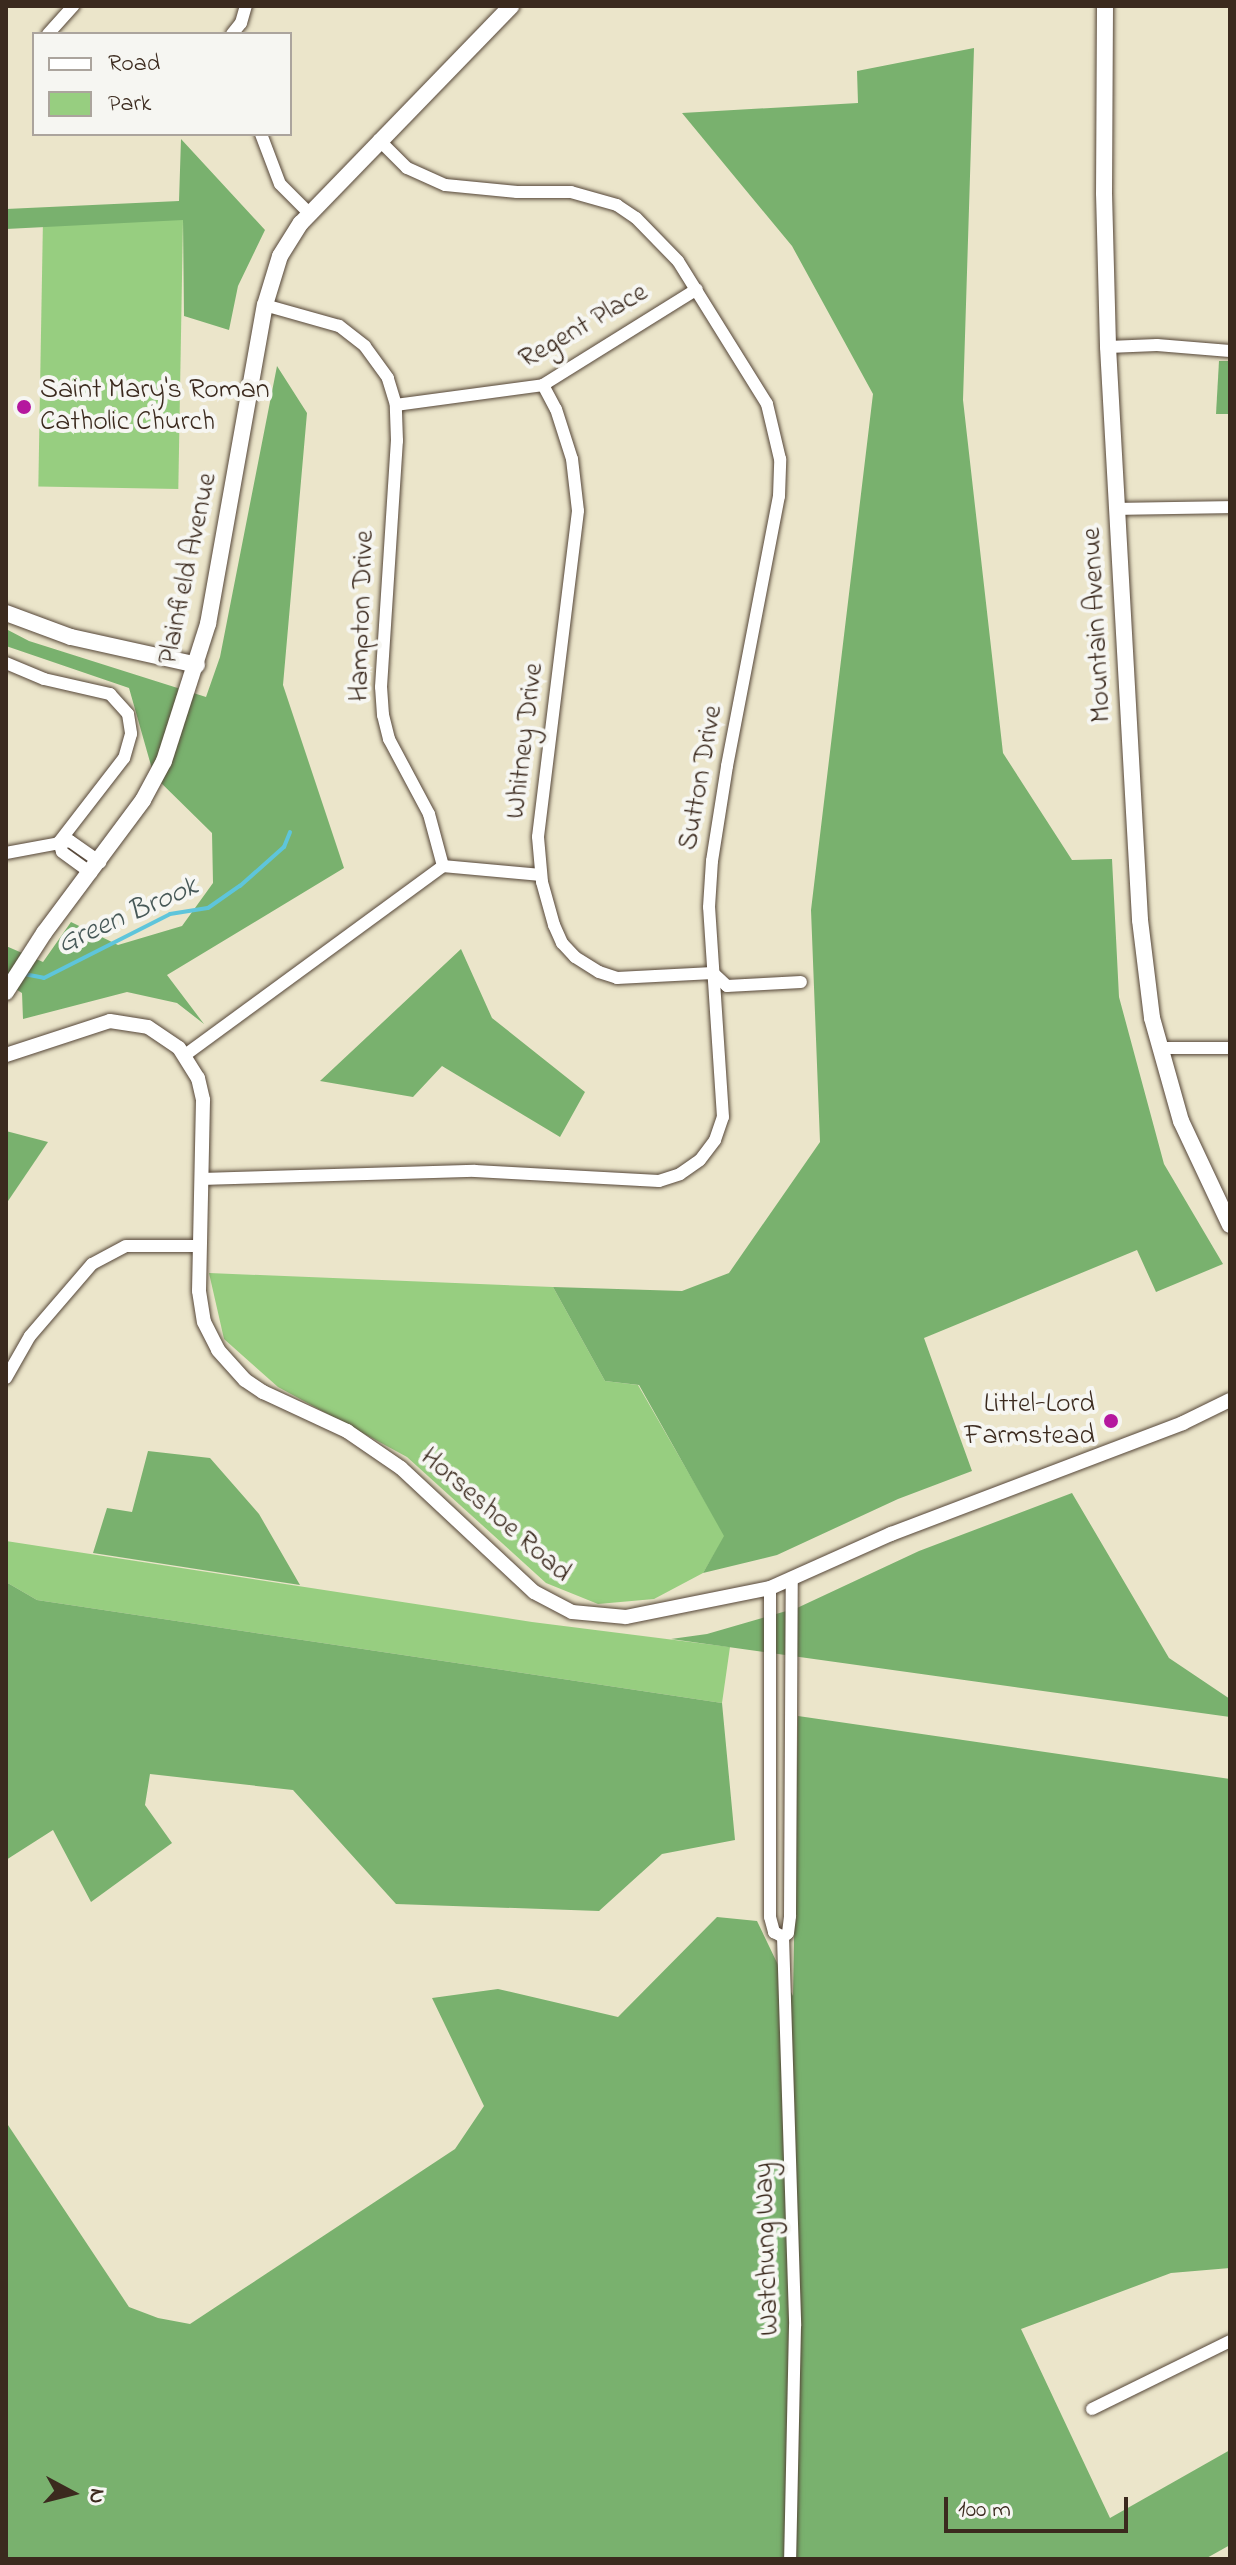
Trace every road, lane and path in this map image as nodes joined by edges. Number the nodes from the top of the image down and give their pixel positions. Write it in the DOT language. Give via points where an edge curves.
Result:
graph roads {
  1 [pos="73,6"];
  2 [pos="246,6"];
  3 [pos="511,6"];
  4 [pos="1105,6"];
  5 [pos="50,32"];
  6 [pos="234,32"];
  7 [pos="262,136"];
  8 [pos="379,140"];
  9 [pos="310,214"];
  10 [pos="697,289"];
  11 [pos="265,305"];
  12 [pos="1108,347"];
  13 [pos="1230,351"];
  14 [pos="543,385"];
  15 [pos="396,405"];
  16 [pos="1230,507"];
  17 [pos="1118,509"];
  18 [pos="6,613"];
  19 [pos="197,665"];
  20 [pos="9,669"];
  21 [pos="59,842"];
  22 [pos="6,853"];
  23 [pos="443,866"];
  24 [pos="95,867"];
  25 [pos="541,875"];
  26 [pos="713,973"];
  27 [pos="801,982"];
  28 [pos="6,992"];
  29 [pos="1161,1048"];
  30 [pos="1230,1048"];
  31 [pos="6,1055"];
  32 [pos="185,1055"];
  33 [pos="201,1179"];
  34 [pos="1230,1225"];
  35 [pos="200,1246"];
  36 [pos="6,1378"];
  37 [pos="1230,1400"];
  38 [pos="792,1578"];
  39 [pos="770,1588"];
  40 [pos="783,1937"];
  41 [pos="1230,2341"];
  42 [pos="1092,2409"];
  43 [pos="790,2559"];
  1 -- 5 [label="street"];
  2 -- 6 [label="street"];
  3 -- 8 [label="main road, Plainfield Avenue"];
  4 -- 12 [label="main road, Mountain Avenue"];
  7 -- 9 [label="street" via="283,190"];
  8 -- 9 [label="main road, Plainfield Avenue"];
  8 -- 10 [label="street, Sutton Drive" via="407,168 445,185 571,192 617,205 678,261"];
  9 -- 11 [label="main road, Plainfield Avenue" via="280,256"];
  10 -- 14 [label="street, Regent Place"];
  10 -- 26 [label="street, Sutton Drive" via="759,388 774,422 780,459 779,496 712,861"];
  11 -- 15 [label="street, Hampton Drive" via="352,334 388,378"];
  11 -- 19 [label="main road, Plainfield Avenue" via="220,569"];
  12 -- 13 [label="street"];
  12 -- 17 [label="main road, Mountain Avenue"];
  14 -- 15 [label="street, Regent Place"];
  14 -- 25 [label="street, Whitney Drive" via="572,459 578,511 540,815"];
  15 -- 23 [label="street, Hampton Drive" via="383,715 389,739 429,814"];
  16 -- 17 [label="street"];
  17 -- 29 [label="main road, Mountain Avenue" via="1140,920 1152,1018"];
  18 -- 19 [label="main road" via="71,637"];
  19 -- 24 [label="main road, Plainfield Avenue" via="164,761"];
  20 -- 21 [label="street" via="110,694 128,714 131,734 124,758"];
  21 -- 22 [label="street"];
  21 -- 24 [label="street" via="62,852"];
  23 -- 25 [label="street"];
  23 -- 32 [label="street"];
  24 -- 28 [label="main road, Plainfield Avenue"];
  25 -- 26 [label="street, Whitney Drive" via="562,943 591,968 627,979"];
  26 -- 27 [label="street" via="727,986"];
  26 -- 33 [label="street, Sutton Drive" via="723,1117 710,1148 680,1174 647,1183 475,1171"];
  29 -- 30 [label="street"];
  29 -- 34 [label="main road, Mountain Avenue" via="1181,1121"];
  31 -- 32 [label="street, Horseshoe Road" via="110,1021 148,1027"];
  32 -- 33 [label="street, Horseshoe Road" via="203,1100"];
  33 -- 35 [label="street, Horseshoe Road"];
  35 -- 36 [label="street" via="126,1246 92,1264 30,1336"];
  35 -- 39 [label="street, Horseshoe Road" via="200,1306 210,1336 228,1363 263,1392 347,1431 401,1468 514,1575 554,1605 591,1616 626,1617"];
  37 -- 38 [label="street, Horseshoe Road"];
  38 -- 39 [label="street, Horseshoe Road"];
  38 -- 40 [label="street, Watchung Way" via="790,1916"];
  39 -- 40 [label="street, Watchung Way" via="770,1917 774,1932"];
  40 -- 43 [label="street, Watchung Way" via="795,2326"];
  41 -- 42 [label="street"];
}
